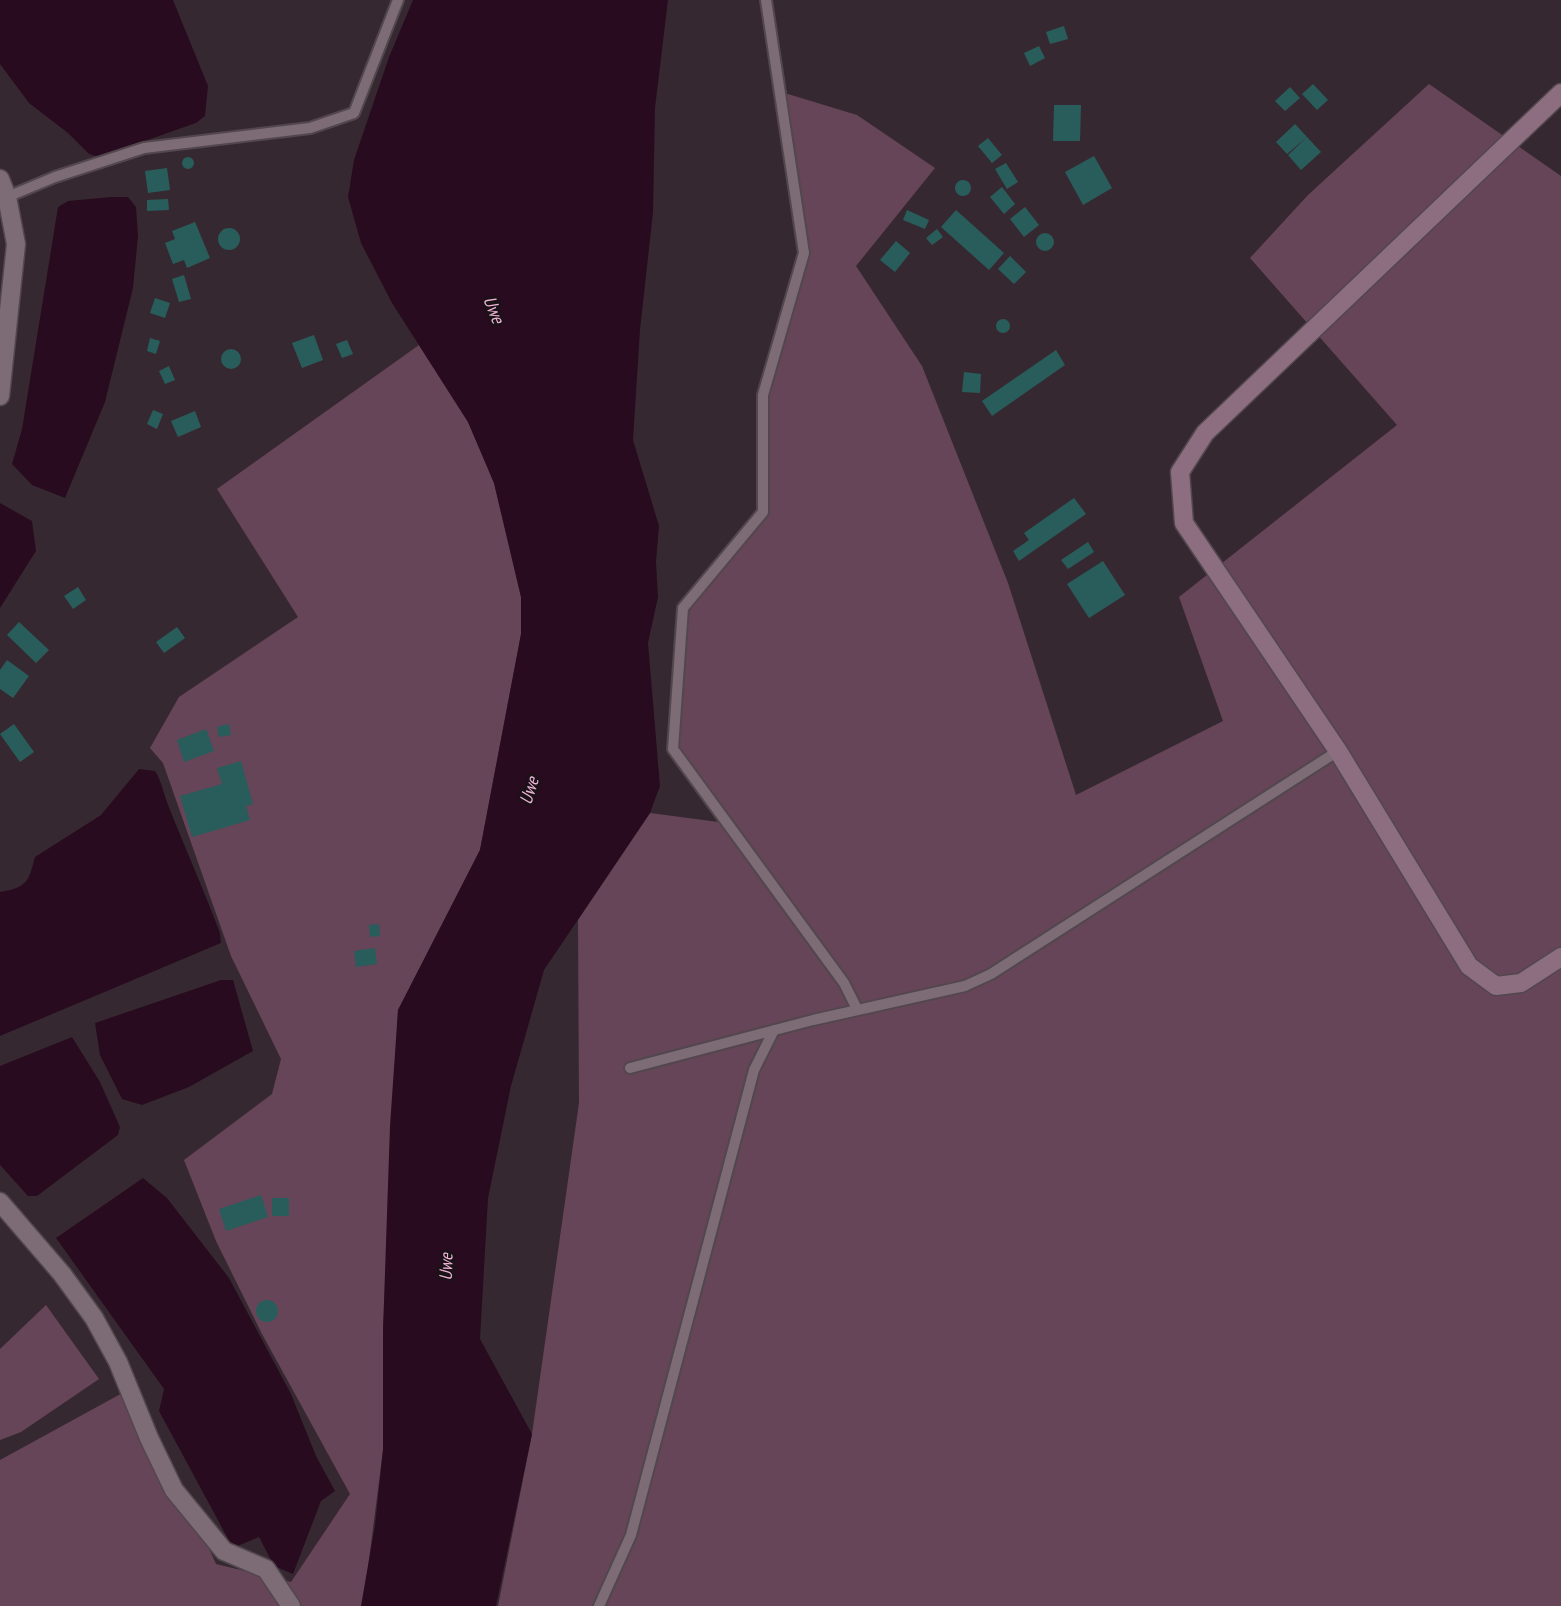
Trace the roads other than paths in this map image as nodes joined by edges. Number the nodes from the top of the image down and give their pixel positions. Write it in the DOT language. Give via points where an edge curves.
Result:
graph roads {
  1 [pos="398,0"];
  2 [pos="766,0"];
  3 [pos="1561,93"];
  4 [pos="0,179"];
  5 [pos="7,197"];
  6 [pos="0,396"];
  7 [pos="1338,751"];
  8 [pos="1561,957"];
  9 [pos="857,1009"];
  10 [pos="774,1030"];
  11 [pos="630,1068"];
  12 [pos="0,1202"];
  13 [pos="291,1606"];
  14 [pos="599,1606"];
  1 -- 5 [label="lane" via="354,113 310,128 144,148"];
  2 -- 9 [label="lane" via="804,253 763,395 763,512 683,608 673,749 844,983"];
  3 -- 7 [label="main road" via="1205,433 1180,472 1184,523"];
  4 -- 5 [label="street"];
  5 -- 6 [label="street" via="16,244"];
  7 -- 8 [label="main road" via="1469,966 1496,986 1521,983"];
  7 -- 9 [label="lane" via="992,974 965,986"];
  9 -- 10 [label="lane"];
  10 -- 11 [label="lane"];
  10 -- 14 [label="lane" via="754,1070 631,1535"];
  12 -- 13 [label="street" via="94,1318 118,1362 174,1490 224,1551 266,1569"];
}
